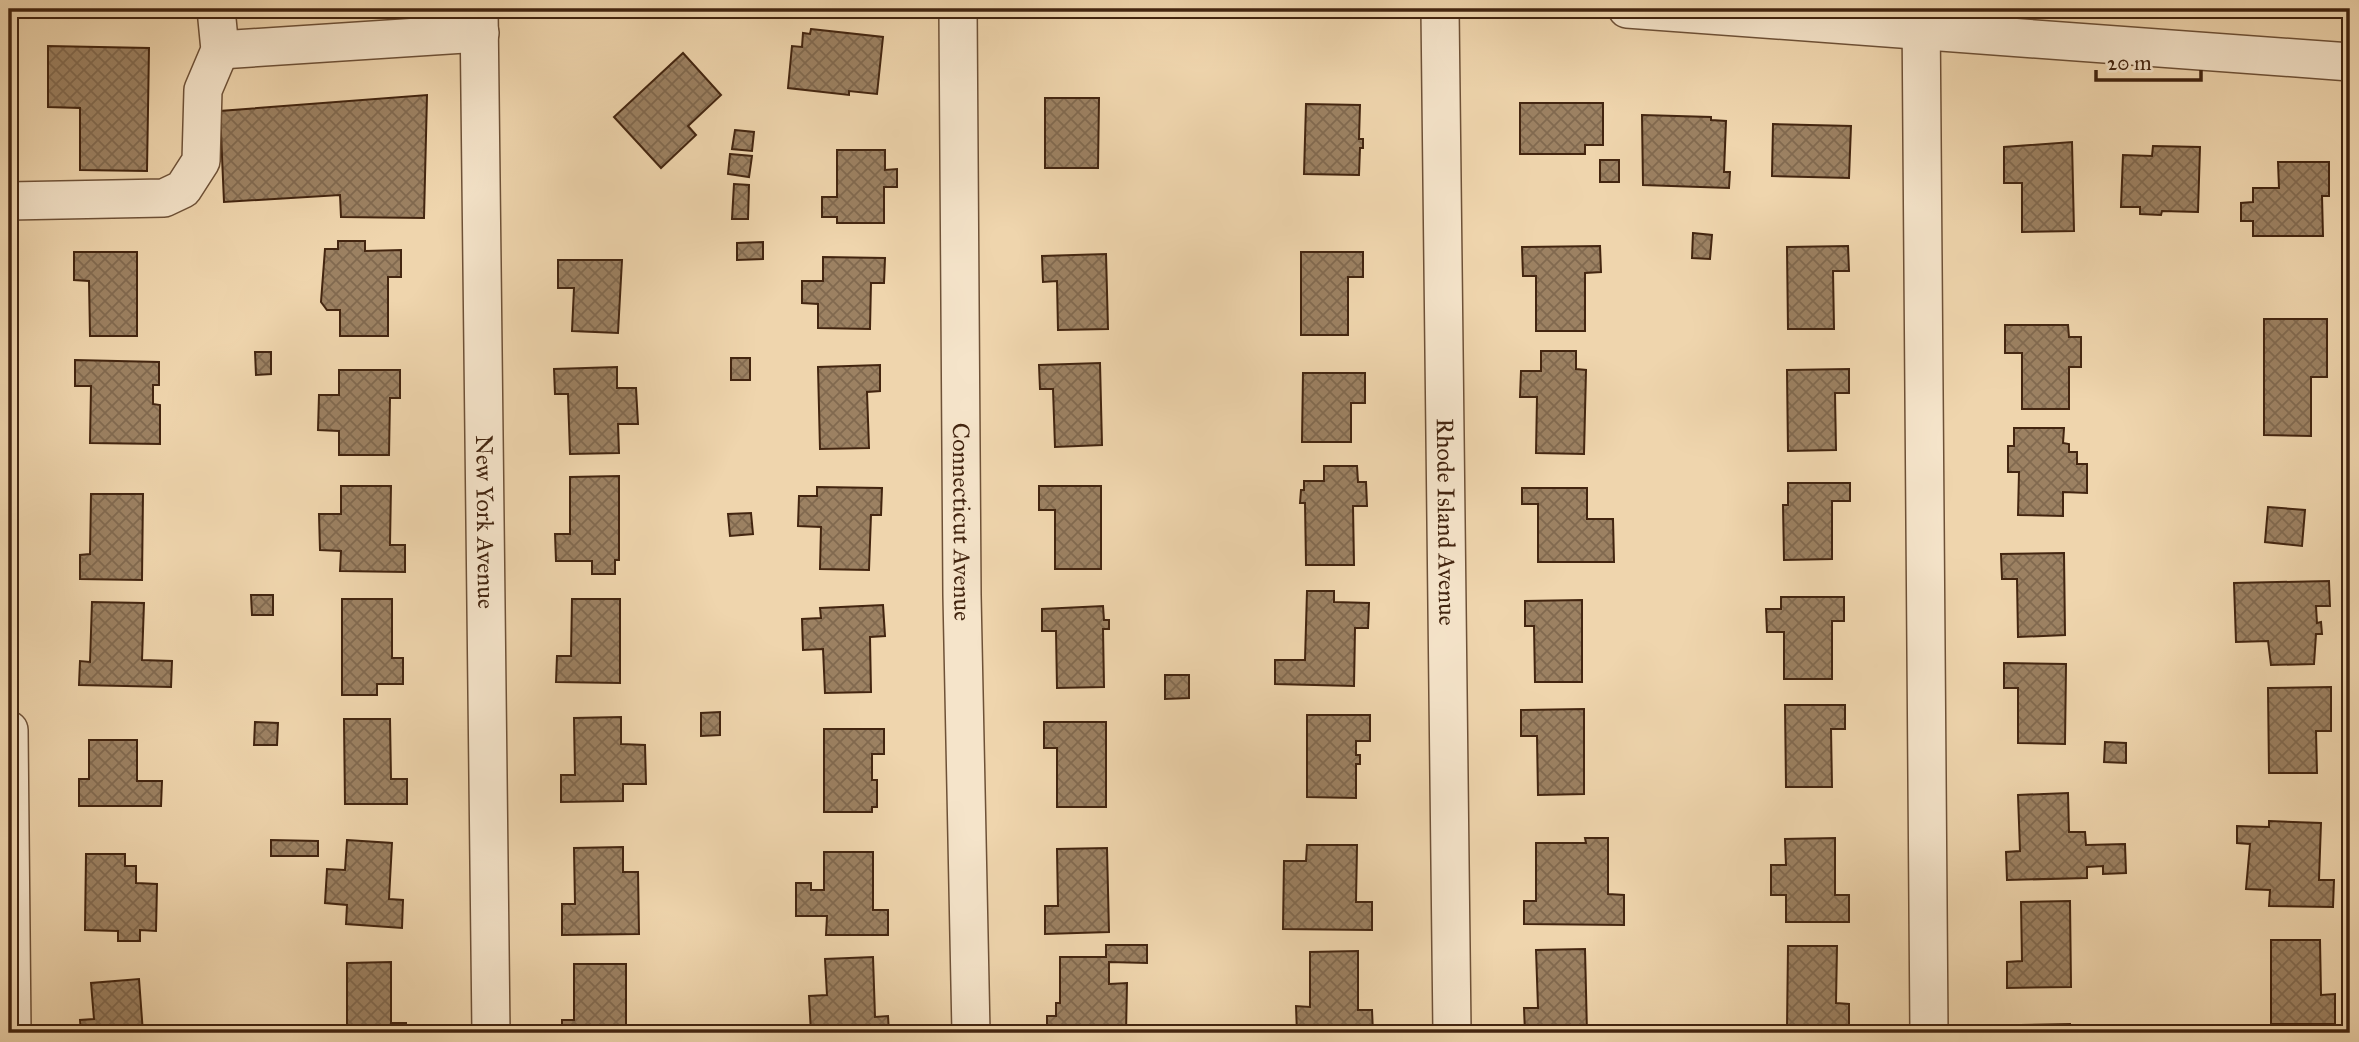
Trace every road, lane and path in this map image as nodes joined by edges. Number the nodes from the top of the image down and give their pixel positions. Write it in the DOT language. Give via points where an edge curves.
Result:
graph roads {
  1 [pos="216,9"];
  2 [pos="958,9"];
  3 [pos="1440,9"];
  4 [pos="1627,9"];
  5 [pos="1921,20"];
  6 [pos="480,21"];
  7 [pos="220,50"];
  8 [pos="2350,62"];
  9 [pos="9,201"];
  10 [pos="9,730"];
  11 [pos="12,1033"];
  12 [pos="491,1033"];
  13 [pos="971,1033"];
  14 [pos="1452,1033"];
  15 [pos="1929,1033"];
  1 -- 7 [label="street"];
  2 -- 13 [label="street, Connecticut Avenue"];
  3 -- 14 [label="street, Rhode Island Avenue"];
  4 -- 5 [label="street"];
  5 -- 8 [label="street"];
  5 -- 15 [label="street"];
  6 -- 7 [label="street"];
  6 -- 12 [label="street, New York Avenue"];
  7 -- 9 [label="street" via="203,90 201,161 183,189 164,198"];
  10 -- 11 [label="street"];
}
